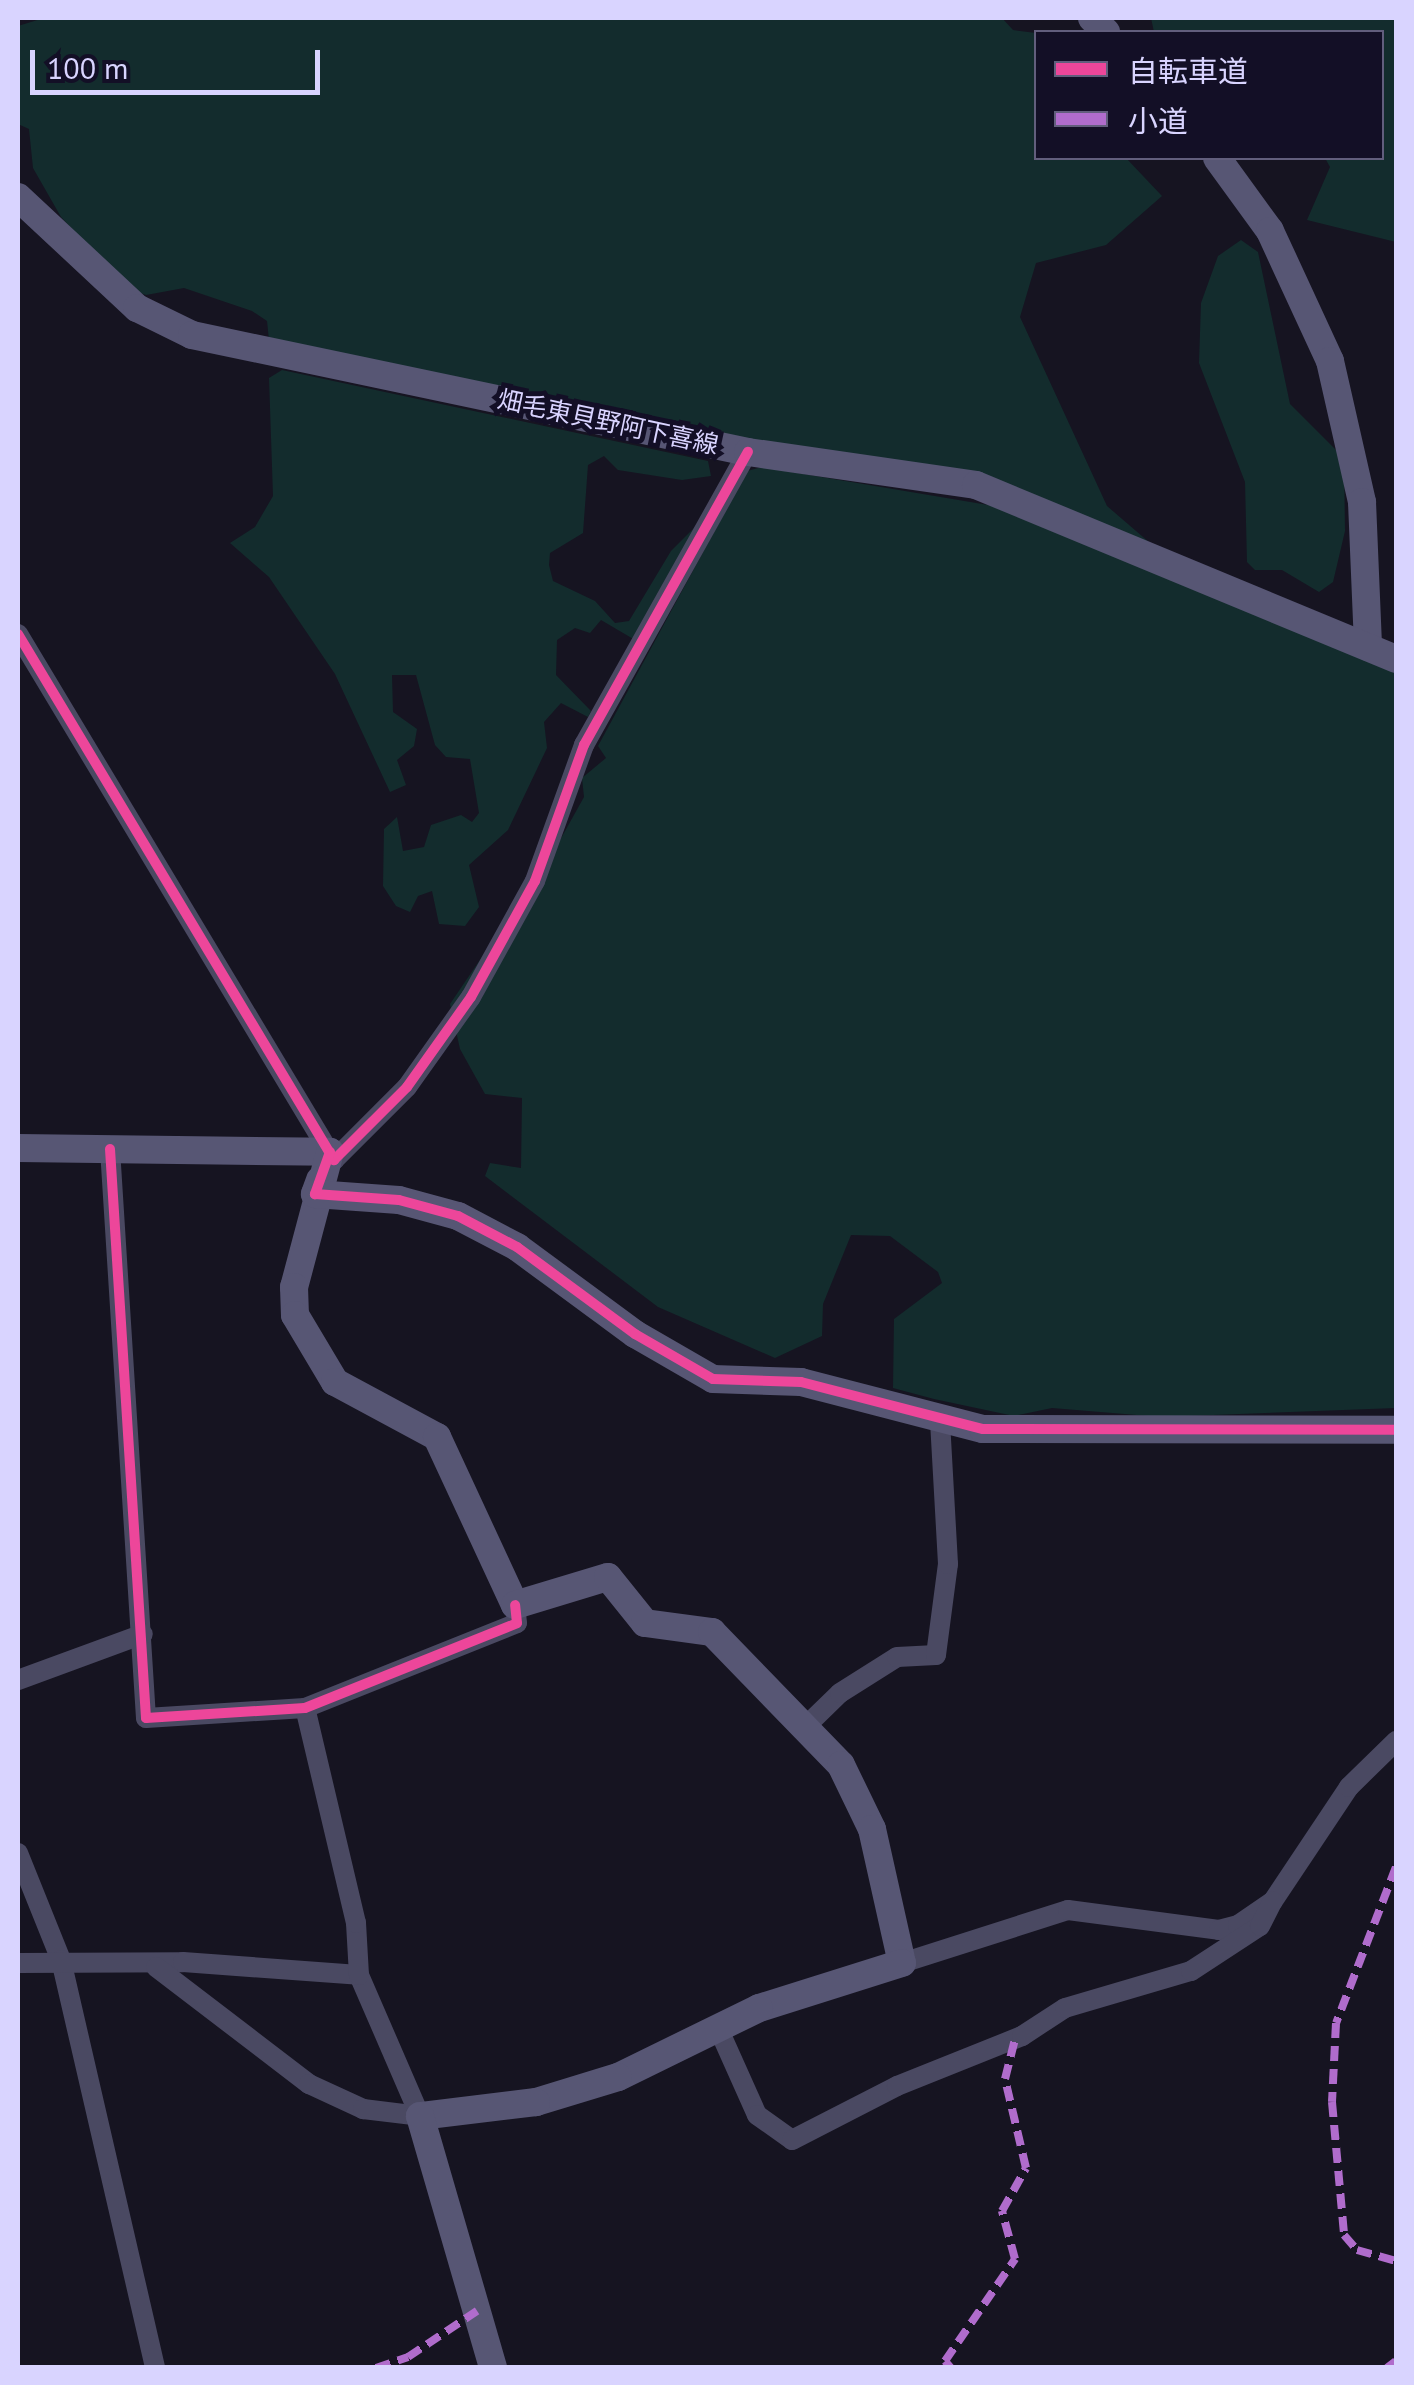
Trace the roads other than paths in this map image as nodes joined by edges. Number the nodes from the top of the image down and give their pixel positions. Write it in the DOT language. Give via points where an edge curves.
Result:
graph roads {
  1 [pos="1218,160"];
  2 [pos="18,197"];
  3 [pos="748,452"];
  4 [pos="18,634"];
  5 [pos="1368,647"];
  6 [pos="1396,658"];
  7 [pos="18,1148"];
  8 [pos="110,1149"];
  9 [pos="330,1152"];
  10 [pos="940,1420"];
  11 [pos="1396,1430"];
  12 [pos="515,1605"];
  13 [pos="143,1634"];
  14 [pos="18,1680"];
  15 [pos="305,1708"];
  16 [pos="804,1728"];
  17 [pos="1396,1741"];
  18 [pos="18,1853"];
  19 [pos="1273,1901"];
  20 [pos="61,1960"];
  21 [pos="18,1963"];
  22 [pos="902,1963"];
  23 [pos="156,1967"];
  24 [pos="359,1975"];
  25 [pos="719,2030"];
  26 [pos="420,2116"];
  27 [pos="155,2368"];
  28 [pos="493,2368"];
  1 -- 5 [label="main road" via="1303,293 1335,378 1362,502"];
  2 -- 3 [label="main road, 畑毛東貝野阿下喜線" via="137,308 192,335"];
  3 -- 5 [label="main road, 畑毛東貝野阿下喜線" via="976,484"];
  3 -- 9 [label="street" via="584,744 535,880 471,997 407,1087 334,1160"];
  4 -- 9 [label="street"];
  5 -- 6 [label="main road, 畑毛東貝野阿下喜線"];
  7 -- 8 [label="main road"];
  8 -- 9 [label="main road"];
  8 -- 13 [label="street"];
  9 -- 10 [label="main road" via="315,1194 399,1200 458,1216 517,1247 694,1374 801,1382"];
  9 -- 12 [label="main road" via="311,1204 295,1314 335,1382 437,1437"];
  10 -- 11 [label="main road" via="1014,1430"];
  10 -- 16 [label="street" via="948,1564 936,1654 896,1658 840,1693"];
  12 -- 15 [label="street" via="517,1623"];
  12 -- 16 [label="main road" via="608,1577 646,1623 712,1632"];
  13 -- 14 [label="street"];
  13 -- 15 [label="street" via="146,1718"];
  15 -- 24 [label="street" via="356,1923"];
  16 -- 22 [label="main road" via="860,1799"];
  17 -- 19 [label="street" via="1349,1786"];
  18 -- 20 [label="street"];
  19 -- 22 [label="street" via="1219,1930 1068,1910"];
  19 -- 25 [label="street" via="1260,1926 1191,1971 1065,2008 1022,2036 897,2086 792,2140 758,2115"];
  20 -- 21 [label="street"];
  20 -- 23 [label="street"];
  20 -- 27 [label="street"];
  22 -- 25 [label="main road" via="758,2008"];
  23 -- 24 [label="street" via="183,1962"];
  23 -- 26 [label="street" via="309,2084 363,2109"];
  24 -- 26 [label="street"];
  25 -- 26 [label="main road" via="641,2070 536,2102"];
  26 -- 28 [label="main road"];
}
